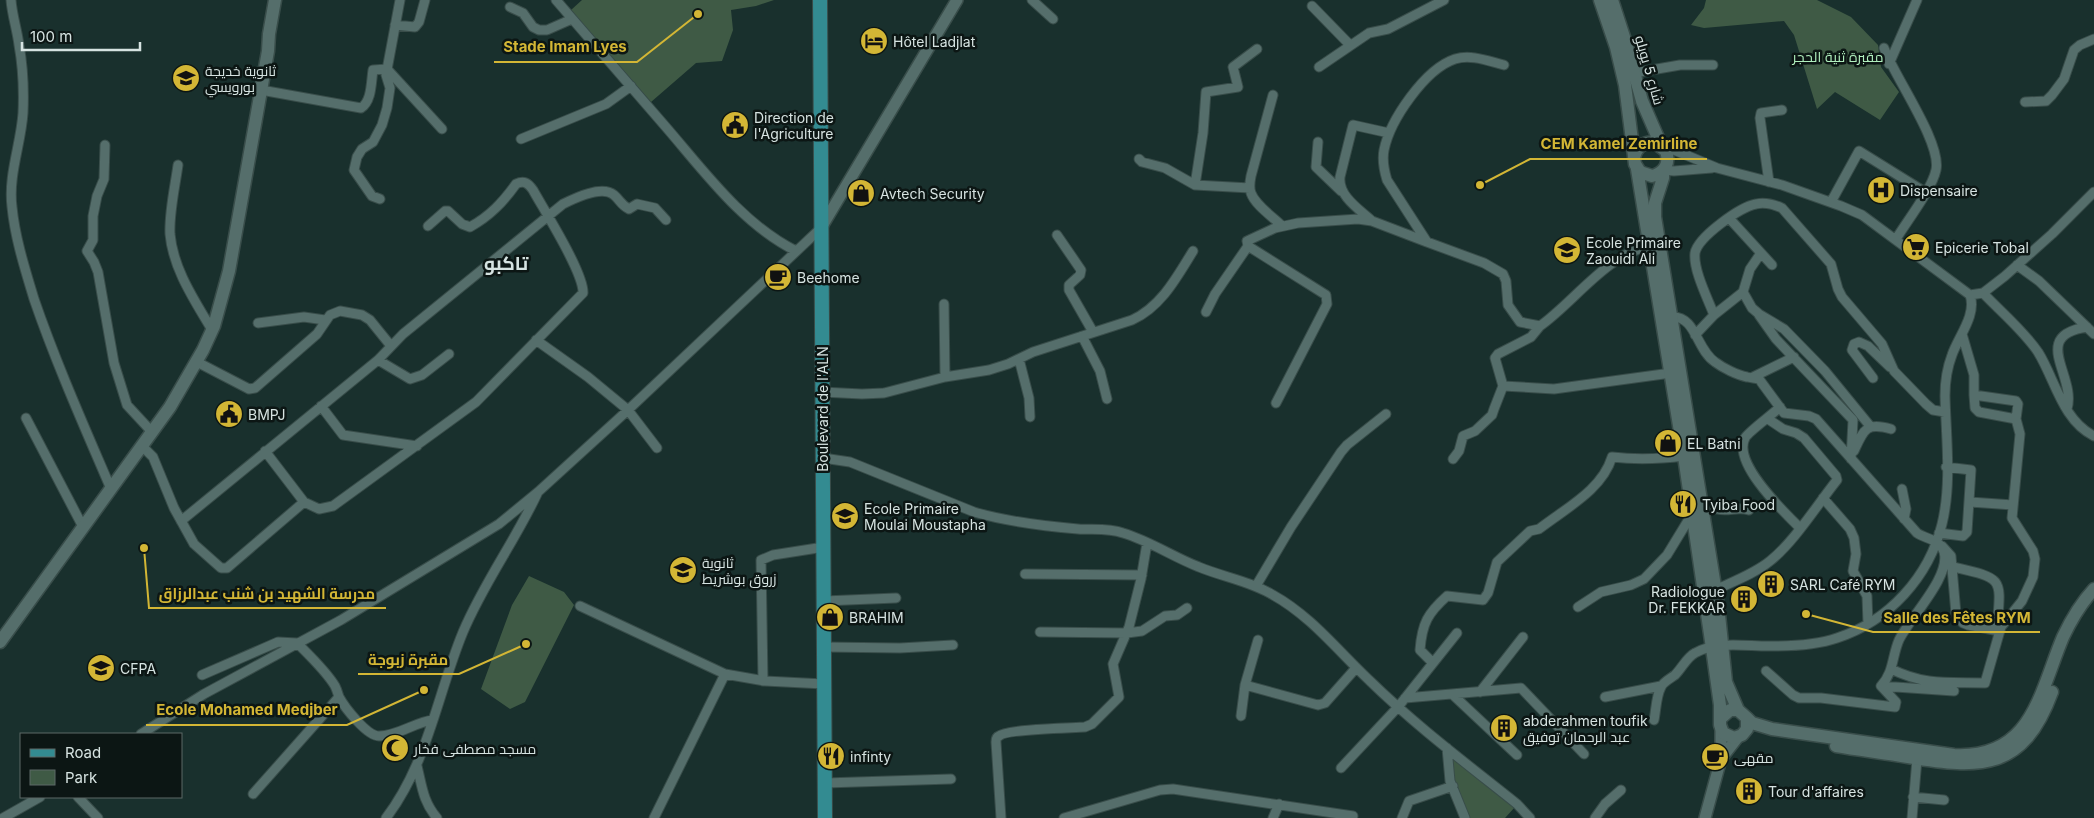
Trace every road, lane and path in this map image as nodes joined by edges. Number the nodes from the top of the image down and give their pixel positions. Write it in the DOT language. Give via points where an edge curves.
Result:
graph roads {
  1 [pos="12,0"];
  2 [pos="275,0"];
  3 [pos="283,0"];
  4 [pos="400,0"];
  5 [pos="425,0"];
  6 [pos="556,0"];
  7 [pos="820,0"];
  8 [pos="957,0"];
  9 [pos="1032,0"];
  10 [pos="1444,0"];
  11 [pos="1600,0"];
  12 [pos="1612,0"];
  13 [pos="1917,0"];
  14 [pos="1312,6"];
  15 [pos="510,7"];
  16 [pos="572,19"];
  17 [pos="1053,19"];
  18 [pos="395,25"];
  19 [pos="2094,39"];
  20 [pos="1350,45"];
  21 [pos="1884,48"];
  22 [pos="1258,49"];
  23 [pos="268,51"];
  24 [pos="1889,64"];
  25 [pos="1504,65"];
  26 [pos="1713,65"];
  27 [pos="1319,67"];
  28 [pos="387,69"];
  29 [pos="1634,73"];
  30 [pos="631,86"];
  31 [pos="261,90"];
  32 [pos="1273,95"];
  33 [pos="2026,102"];
  34 [pos="1782,110"];
  35 [pos="442,129"];
  36 [pos="1389,133"];
  37 [pos="522,139"];
  38 [pos="1318,142"];
  39 [pos="105,145"];
  40 [pos="1663,147"];
  41 [pos="1139,159"];
  42 [pos="1636,163"];
  43 [pos="178,165"];
  44 [pos="1717,168"];
  45 [pos="1663,170"];
  46 [pos="1769,182"];
  47 [pos="1196,185"];
  48 [pos="1250,188"];
  49 [pos="1925,192"];
  50 [pos="2094,192"];
  51 [pos="1344,194"];
  52 [pos="380,200"];
  53 [pos="1831,202"];
  54 [pos="547,216"];
  55 [pos="1729,218"];
  56 [pos="666,220"];
  57 [pos="1372,221"];
  58 [pos="428,226"];
  59 [pos="1282,226"];
  60 [pos="821,228"];
  61 [pos="1057,235"];
  62 [pos="1896,239"];
  63 [pos="1427,242"];
  64 [pos="1248,246"];
  65 [pos="1650,246"];
  66 [pos="796,251"];
  67 [pos="1193,251"];
  68 [pos="1761,253"];
  69 [pos="1772,265"];
  70 [pos="2017,265"];
  71 [pos="1744,292"];
  72 [pos="1983,293"];
  73 [pos="1970,295"];
  74 [pos="944,304"];
  75 [pos="1206,312"];
  76 [pos="1759,314"];
  77 [pos="1714,315"];
  78 [pos="1672,317"];
  79 [pos="325,320"];
  80 [pos="258,323"];
  81 [pos="1540,326"];
  82 [pos="2087,327"];
  83 [pos="212,330"];
  84 [pos="1093,332"];
  85 [pos="1962,334"];
  86 [pos="2094,334"];
  87 [pos="1695,335"];
  88 [pos="1082,336"];
  89 [pos="536,340"];
  90 [pos="392,346"];
  91 [pos="449,354"];
  92 [pos="1794,358"];
  93 [pos="1019,359"];
  94 [pos="378,360"];
  95 [pos="197,362"];
  96 [pos="1894,370"];
  97 [pos="1671,373"];
  98 [pos="945,377"];
  99 [pos="1753,377"];
  100 [pos="1873,378"];
  101 [pos="1504,386"];
  102 [pos="822,392"];
  103 [pos="1974,395"];
  104 [pos="1107,399"];
  105 [pos="1276,403"];
  106 [pos="321,406"];
  107 [pos="1780,408"];
  108 [pos="2067,409"];
  109 [pos="628,410"];
  110 [pos="1945,412"];
  111 [pos="1386,414"];
  112 [pos="1030,417"];
  113 [pos="26,418"];
  114 [pos="1768,419"];
  115 [pos="2016,419"];
  116 [pos="1870,426"];
  117 [pos="1891,428"];
  118 [pos="152,432"];
  119 [pos="2094,436"];
  120 [pos="142,446"];
  121 [pos="417,446"];
  122 [pos="658,448"];
  123 [pos="265,451"];
  124 [pos="1684,456"];
  125 [pos="823,458"];
  126 [pos="1453,459"];
  127 [pos="1851,459"];
  128 [pos="1946,467"];
  129 [pos="111,488"];
  130 [pos="1902,489"];
  131 [pos="538,492"];
  132 [pos="1823,498"];
  133 [pos="304,502"];
  134 [pos="1970,502"];
  135 [pos="2013,505"];
  136 [pos="1697,509"];
  137 [pos="1749,510"];
  138 [pos="1904,519"];
  139 [pos="181,520"];
  140 [pos="83,527"];
  141 [pos="1800,528"];
  142 [pos="1939,540"];
  143 [pos="1147,543"];
  144 [pos="824,547"];
  145 [pos="1953,567"];
  146 [pos="1024,574"];
  147 [pos="1142,575"];
  148 [pos="1256,586"];
  149 [pos="2094,589"];
  150 [pos="1715,590"];
  151 [pos="896,598"];
  152 [pos="824,601"];
  153 [pos="2094,602"];
  154 [pos="580,606"];
  155 [pos="1578,607"];
  156 [pos="1186,608"];
  157 [pos="1868,624"];
  158 [pos="1999,628"];
  159 [pos="1040,632"];
  160 [pos="1126,633"];
  161 [pos="1457,633"];
  162 [pos="1523,637"];
  163 [pos="1258,640"];
  164 [pos="0,642"];
  165 [pos="297,643"];
  166 [pos="953,645"];
  167 [pos="824,647"];
  168 [pos="1717,647"];
  169 [pos="1433,663"];
  170 [pos="1356,668"];
  171 [pos="1891,669"];
  172 [pos="1766,671"];
  173 [pos="202,674"];
  174 [pos="725,674"];
  175 [pos="763,681"];
  176 [pos="824,684"];
  177 [pos="1245,685"];
  178 [pos="1661,686"];
  179 [pos="1880,686"];
  180 [pos="1954,691"];
  181 [pos="1480,692"];
  182 [pos="1452,694"];
  183 [pos="339,697"];
  184 [pos="1605,697"];
  185 [pos="1405,698"];
  186 [pos="1398,707"];
  187 [pos="1742,714"];
  188 [pos="1241,716"];
  189 [pos="434,720"];
  190 [pos="1654,720"];
  191 [pos="1721,723"];
  192 [pos="144,733"];
  193 [pos="1740,736"];
  194 [pos="1447,748"];
  195 [pos="1584,754"];
  196 [pos="1909,754"];
  197 [pos="1517,755"];
  198 [pos="1721,759"];
  199 [pos="417,766"];
  200 [pos="1341,768"];
  201 [pos="951,779"];
  202 [pos="825,783"];
  203 [pos="1453,786"];
  204 [pos="1621,790"];
  205 [pos="253,794"];
  206 [pos="1913,797"];
  207 [pos="38,798"];
  208 [pos="79,798"];
  209 [pos="1944,800"];
  210 [pos="1279,804"];
  211 [pos="1300,808"];
  212 [pos="1353,816"];
  213 [pos="3,818"];
  214 [pos="98,818"];
  215 [pos="386,818"];
  216 [pos="437,818"];
  217 [pos="654,818"];
  218 [pos="825,818"];
  219 [pos="1001,818"];
  220 [pos="1064,818"];
  221 [pos="1273,818"];
  222 [pos="1298,818"];
  223 [pos="1402,818"];
  224 [pos="1465,818"];
  225 [pos="1530,818"];
  226 [pos="1595,818"];
  227 [pos="1705,818"];
  228 [pos="1912,818"];
  1 -- 129 [label="street" via="23,80 21,139 12,186 16,232 47,335"];
  2 -- 23 [label="main road"];
  3 -- 23 [label="main road" via="275,39"];
  4 -- 18 [label="street"];
  5 -- 18 [label="street" via="415,27"];
  6 -- 16 [label="street"];
  7 -- 60 [label="main road, Boulevard de l'ALN"];
  8 -- 60 [label="street"];
  9 -- 17 [label="street"];
  10 -- 20 [label="street" via="1388,29 1369,33"];
  11 -- 42 [label="main road" via="1625,85"];
  12 -- 29 [label="main road, شارع 5 يويلو"];
  13 -- 24 [label="street"];
  14 -- 20 [label="street"];
  15 -- 16 [label="street" via="523,13 539,30 547,30"];
  16 -- 30 [label="street"];
  18 -- 28 [label="street"];
  19 -- 33 [label="street" via="2074,50 2066,74 2046,101"];
  20 -- 27 [label="street"];
  21 -- 24 [label="street"];
  22 -- 47 [label="street" via="1234,67 1238,87 1206,92"];
  23 -- 31 [label="main road"];
  24 -- 49 [label="street" via="1904,87 1937,158 1933,180"];
  25 -- 36 [label="street" via="1472,57 1455,59 1440,68 1416,91 1393,122"];
  26 -- 29 [label="street" via="1680,65"];
  28 -- 31 [label="street" via="373,70 368,99 361,108"];
  28 -- 35 [label="street"];
  28 -- 52 [label="street" via="390,88 388,108 373,142 357,157 354,170 372,196"];
  29 -- 40 [label="main road, شارع 5 يويلو" via="1642,101"];
  30 -- 37 [label="street" via="606,104"];
  30 -- 66 [label="street" via="754,224"];
  31 -- 83 [label="main road" via="229,271"];
  32 -- 48 [label="street"];
  34 -- 46 [label="street" via="1761,113 1760,118"];
  36 -- 51 [label="street" via="1356,124 1351,128 1340,177"];
  36 -- 63 [label="street" via="1384,151 1387,180"];
  38 -- 51 [label="street" via="1316,167"];
  39 -- 118 [label="street" via="104,179 97,196 93,240 88,251 98,272 114,364 127,405"];
  40 -- 42 [label="main road" via="1651,142 1643,144 1637,149"];
  40 -- 44 [label="street"];
  40 -- 45 [label="main road" via="1668,159"];
  41 -- 47 [label="street" via="1165,168"];
  42 -- 45 [label="main road" via="1648,175 1656,175"];
  42 -- 65 [label="main road"];
  43 -- 83 [label="street" via="171,237 186,285"];
  44 -- 45 [label="street"];
  44 -- 46 [label="street"];
  45 -- 78 [label="main road" via="1655,217"];
  46 -- 53 [label="street"];
  47 -- 48 [label="street"];
  48 -- 59 [label="street" via="1251,195"];
  49 -- 53 [label="street" via="1859,151"];
  49 -- 62 [label="street"];
  50 -- 70 [label="street"];
  51 -- 57 [label="street"];
  53 -- 62 [label="street" via="1862,215"];
  54 -- 56 [label="street" via="580,196 606,192 614,194 620,204 629,209 636,204 655,208"];
  54 -- 58 [label="street" via="528,184 520,182 501,204 470,227 448,211"];
  54 -- 89 [label="street" via="565,246 583,288 582,293"];
  54 -- 90 [label="street"];
  55 -- 68 [label="street"];
  55 -- 77 [label="street" via="1704,238 1695,254 1696,266"];
  55 -- 96 [label="street" via="1754,204 1772,204 1782,208 1831,264 1842,297 1882,344"];
  57 -- 59 [label="street" via="1338,220"];
  57 -- 63 [label="street"];
  59 -- 64 [label="street" via="1247,241"];
  60 -- 66 [label="street"];
  60 -- 102 [label="main road, Boulevard de l'ALN"];
  61 -- 84 [label="street" via="1081,270 1069,285 1069,290"];
  62 -- 73 [label="street"];
  63 -- 81 [label="street" via="1484,263 1503,274 1508,305 1513,314 1520,322"];
  64 -- 75 [label="street"];
  64 -- 105 [label="street" via="1326,294 1327,299 1317,326"];
  65 -- 81 [label="street" via="1630,252 1609,267"];
  65 -- 97 [label="main road"];
  66 -- 109 [label="street"];
  67 -- 84 [label="street" via="1171,287 1152,308 1132,320"];
  68 -- 69 [label="street"];
  68 -- 71 [label="street" via="1750,269"];
  70 -- 72 [label="street"];
  70 -- 82 [label="street"];
  71 -- 76 [label="street"];
  71 -- 77 [label="street"];
  72 -- 73 [label="street"];
  72 -- 108 [label="street" via="2037,351"];
  73 -- 85 [label="street" via="1971,309"];
  74 -- 98 [label="street"];
  76 -- 92 [label="street"];
  76 -- 116 [label="street" via="1784,329 1825,371"];
  77 -- 87 [label="street"];
  78 -- 87 [label="street" via="1686,319"];
  78 -- 136 [label="main road"];
  79 -- 80 [label="street" via="304,318"];
  79 -- 90 [label="street" via="330,314 340,311 362,315"];
  79 -- 95 [label="street" via="317,334 255,388 249,389"];
  81 -- 101 [label="street" via="1531,337 1495,358"];
  82 -- 86 [label="street"];
  82 -- 108 [label="street" via="2066,333 2058,345 2070,392"];
  83 -- 95 [label="main road"];
  84 -- 88 [label="street"];
  85 -- 103 [label="street" via="1974,375"];
  85 -- 110 [label="street" via="1948,368"];
  87 -- 99 [label="street" via="1713,361 1748,378"];
  88 -- 93 [label="street"];
  88 -- 104 [label="street" via="1100,371"];
  89 -- 109 [label="street"];
  89 -- 121 [label="street" via="476,402"];
  90 -- 94 [label="street"];
  91 -- 94 [label="street" via="422,375 410,378"];
  92 -- 99 [label="street"];
  92 -- 127 [label="street" via="1853,420"];
  93 -- 98 [label="street" via="989,370"];
  93 -- 112 [label="street" via="1029,398"];
  94 -- 106 [label="street"];
  95 -- 118 [label="main road"];
  96 -- 100 [label="street" via="1868,346 1859,342 1854,344 1852,350"];
  96 -- 110 [label="street" via="1933,410"];
  97 -- 101 [label="street" via="1554,389"];
  97 -- 124 [label="main road"];
  98 -- 102 [label="street" via="884,393"];
  99 -- 107 [label="street"];
  101 -- 126 [label="street" via="1492,415 1475,431 1463,436"];
  102 -- 125 [label="main road, Boulevard de l'ALN"];
  103 -- 115 [label="street" via="1975,408 1979,412"];
  103 -- 115 [label="street" via="2016,401"];
  106 -- 121 [label="street" via="343,434"];
  106 -- 123 [label="street"];
  107 -- 114 [label="street"];
  107 -- 127 [label="street" via="1790,415 1816,419"];
  108 -- 119 [label="street" via="2083,430"];
  109 -- 122 [label="street"];
  109 -- 131 [label="street"];
  110 -- 128 [label="street"];
  111 -- 148 [label="street" via="1341,452 1291,526"];
  113 -- 140 [label="street"];
  114 -- 132 [label="street" via="1804,438 1836,476"];
  114 -- 141 [label="street" via="1746,437 1745,455 1755,480"];
  115 -- 135 [label="street" via="2020,434"];
  116 -- 117 [label="street"];
  116 -- 127 [label="street" via="1864,430"];
  118 -- 120 [label="main road"];
  120 -- 129 [label="main road"];
  120 -- 139 [label="street" via="153,458"];
  121 -- 133 [label="street" via="333,506 320,509"];
  123 -- 133 [label="street"];
  123 -- 139 [label="street"];
  124 -- 136 [label="main road"];
  124 -- 169 [label="street" via="1663,459 1612,457 1601,480 1592,489 1539,529 1530,531 1497,562 1483,600 1447,596 1437,605 1426,618 1420,650"];
  125 -- 143 [label="street" via="850,462 974,512 1022,523 1121,532"];
  125 -- 144 [label="main road, Boulevard de l'ALN"];
  127 -- 138 [label="street"];
  128 -- 134 [label="street" via="1970,470"];
  128 -- 142 [label="street" via="1947,494"];
  129 -- 140 [label="main road"];
  130 -- 138 [label="street" via="1906,509"];
  131 -- 165 [label="street" via="499,524 445,558"];
  131 -- 189 [label="street" via="463,632"];
  132 -- 141 [label="street"];
  132 -- 157 [label="street" via="1854,538 1853,570 1867,596"];
  133 -- 139 [label="street" via="227,568 221,568 194,544"];
  134 -- 135 [label="street"];
  134 -- 142 [label="street" via="1966,534"];
  135 -- 158 [label="street" via="2012,518 2033,551 2033,577 2022,601"];
  136 -- 137 [label="street" via="1711,506 1716,510 1741,507"];
  136 -- 150 [label="main road"];
  136 -- 155 [label="street" via="1667,555 1644,579 1601,592"];
  136 -- 168 [label="main road"];
  138 -- 142 [label="street" via="1917,533"];
  140 -- 164 [label="main road"];
  141 -- 150 [label="street" via="1771,560 1753,573"];
  142 -- 145 [label="street" via="1952,556"];
  142 -- 157 [label="street" via="1924,570 1908,590 1879,618"];
  142 -- 171 [label="street" via="1945,552 1942,572 1900,637"];
  143 -- 147 [label="street"];
  143 -- 148 [label="street" via="1199,568"];
  144 -- 152 [label="main road, Boulevard de l'ALN"];
  144 -- 175 [label="street" via="761,560"];
  145 -- 158 [label="street" via="1987,575 1996,582"];
  145 -- 158 [label="street" via="1959,619 1968,625"];
  146 -- 147 [label="street"];
  147 -- 160 [label="street"];
  148 -- 170 [label="street" via="1294,609"];
  149 -- 196 [label="main road" via="2069,626 2036,710 2015,737 2000,747 1973,755"];
  150 -- 168 [label="main road"];
  151 -- 152 [label="street"];
  152 -- 167 [label="main road, Boulevard de l'ALN"];
  153 -- 196 [label="main road" via="2071,640 2043,714 2020,745 1996,759 1979,764 1961,764"];
  154 -- 174 [label="street"];
  156 -- 160 [label="street" via="1178,615 1165,616 1142,631"];
  157 -- 168 [label="street" via="1835,639 1800,645"];
  158 -- 171 [label="street" via="1985,683 1928,682"];
  159 -- 160 [label="street"];
  160 -- 219 [label="street" via="1113,664 1120,697 1092,724 1000,734 997,737"];
  161 -- 169 [label="street"];
  162 -- 181 [label="street"];
  163 -- 177 [label="street"];
  165 -- 173 [label="street" via="278,642"];
  165 -- 183 [label="street" via="335,686"];
  165 -- 192 [label="street" via="204,694"];
  166 -- 167 [label="street"];
  167 -- 176 [label="main road, Boulevard de l'ALN"];
  168 -- 178 [label="street" via="1691,655"];
  168 -- 187 [label="main road" via="1726,682"];
  168 -- 191 [label="main road"];
  169 -- 185 [label="street"];
  170 -- 177 [label="street" via="1324,703 1318,705"];
  170 -- 186 [label="street"];
  171 -- 179 [label="street"];
  172 -- 179 [label="street" via="1799,698 1895,707 1896,702"];
  174 -- 175 [label="street"];
  174 -- 217 [label="street"];
  175 -- 176 [label="street"];
  176 -- 202 [label="main road, Boulevard de l'ALN"];
  177 -- 188 [label="street"];
  178 -- 184 [label="street"];
  178 -- 190 [label="street"];
  179 -- 180 [label="street"];
  181 -- 182 [label="street"];
  181 -- 195 [label="street" via="1520,688"];
  182 -- 185 [label="street"];
  182 -- 197 [label="street"];
  183 -- 189 [label="street" via="370,734 378,736 391,735 422,721"];
  183 -- 205 [label="street"];
  185 -- 186 [label="street"];
  186 -- 194 [label="street"];
  186 -- 200 [label="street"];
  187 -- 191 [label="main road" via="1730,710"];
  187 -- 193 [label="main road" via="1748,726"];
  187 -- 196 [label="main road" via="1752,723 1772,729"];
  189 -- 199 [label="street"];
  191 -- 193 [label="main road" via="1726,735"];
  191 -- 198 [label="street"];
  193 -- 196 [label="main road" via="1768,736"];
  193 -- 198 [label="street"];
  194 -- 203 [label="street"];
  194 -- 225 [label="street"];
  196 -- 206 [label="street"];
  198 -- 227 [label="street"];
  199 -- 215 [label="street" via="398,803"];
  199 -- 216 [label="street" via="425,801"];
  201 -- 202 [label="street"];
  202 -- 218 [label="main road, Boulevard de l'ALN"];
  203 -- 223 [label="street" via="1410,801"];
  203 -- 224 [label="street"];
  204 -- 226 [label="street"];
  206 -- 209 [label="street"];
  206 -- 228 [label="street"];
  207 -- 213 [label="street"];
  208 -- 214 [label="street"];
  210 -- 211 [label="street"];
  210 -- 220 [label="street" via="1173,788"];
  210 -- 221 [label="street"];
  211 -- 212 [label="street"];
  211 -- 222 [label="street"];
}
